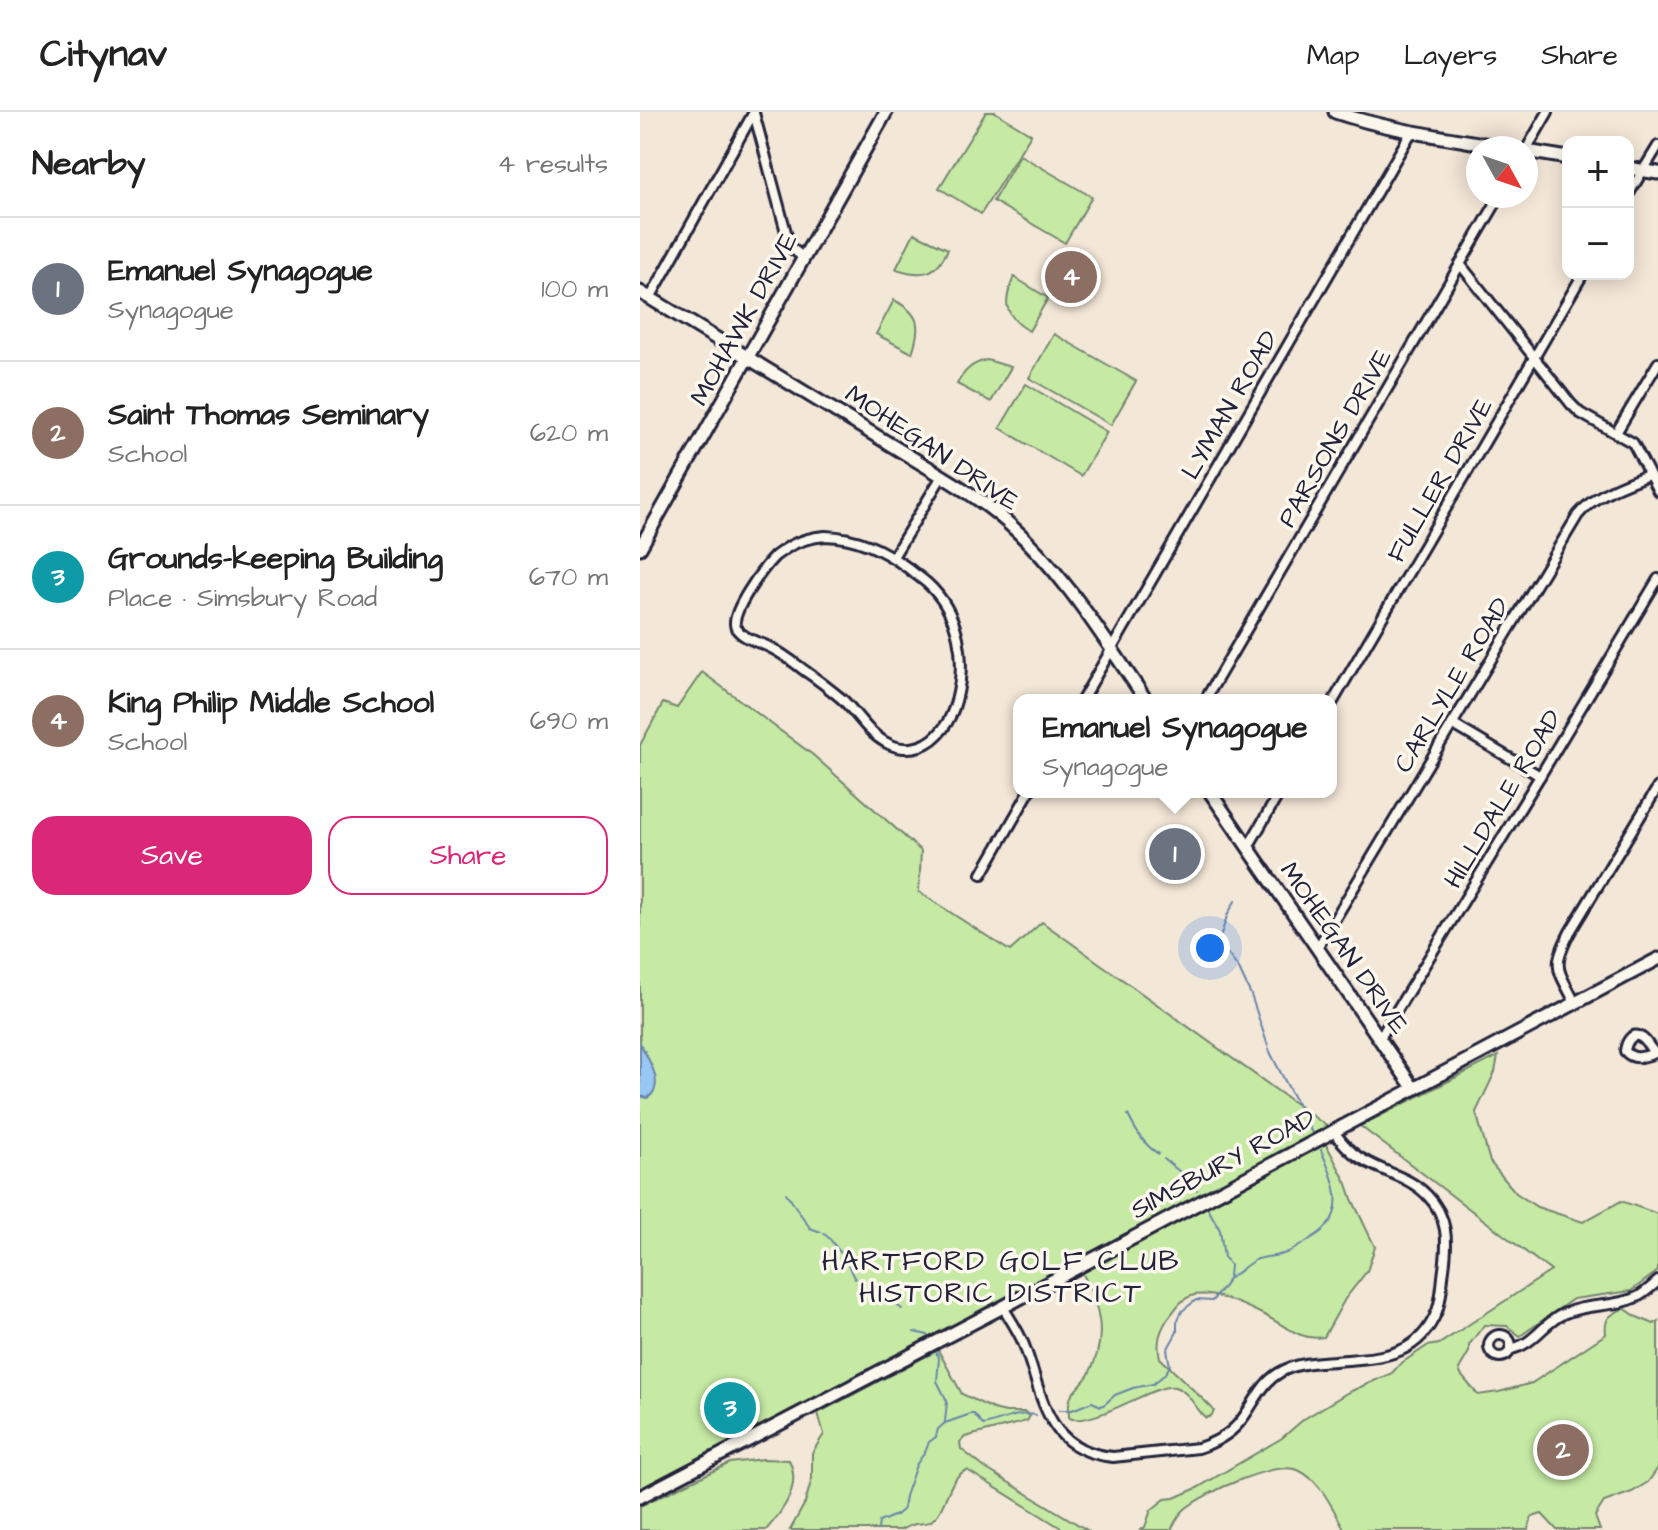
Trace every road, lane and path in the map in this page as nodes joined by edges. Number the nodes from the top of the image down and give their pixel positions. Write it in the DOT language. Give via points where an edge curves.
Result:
graph roads {
  1 [pos="754,112"];
  2 [pos="886,112"];
  3 [pos="1335,112"];
  4 [pos="1548,112"];
  5 [pos="1412,131"];
  6 [pos="1534,136"];
  7 [pos="1466,141"];
  8 [pos="1658,146"];
  9 [pos="1538,153"];
  10 [pos="1562,157"];
  11 [pos="1634,169"];
  12 [pos="1642,170"];
  13 [pos="1658,173"];
  14 [pos="1634,184"];
  15 [pos="1493,208"];
  16 [pos="804,258"];
  17 [pos="1460,264"];
  18 [pos="1580,280"];
  19 [pos="645,295"];
  20 [pos="748,357"];
  21 [pos="1535,358"];
  22 [pos="1658,363"];
  23 [pos="1616,433"];
  24 [pos="1648,475"];
  25 [pos="942,476"];
  26 [pos="1658,491"];
  27 [pos="640,548"];
  28 [pos="893,557"];
  29 [pos="1658,579"];
  30 [pos="1111,649"];
  31 [pos="1085,694"];
  32 [pos="1142,694"];
  33 [pos="1209,694"];
  34 [pos="1337,695"];
  35 [pos="1452,724"];
  36 [pos="1540,776"];
  37 [pos="1658,787"];
  38 [pos="1026,798"];
  39 [pos="1214,798"];
  40 [pos="1277,798"];
  41 [pos="1248,847"];
  42 [pos="982,874"];
  43 [pos="1318,947"];
  44 [pos="1658,959"];
  45 [pos="1575,1003"];
  46 [pos="1380,1038"];
  47 [pos="1414,1089"];
  48 [pos="1333,1130"];
  49 [pos="1658,1281"];
  50 [pos="1003,1307"];
  51 [pos="1510,1349"];
  52 [pos="640,1497"];
  1 -- 16 [label="street" via="790,247"];
  1 -- 19 [label="street"];
  2 -- 16 [label="street, MOHAWK DRIVE"];
  3 -- 5 [label="street"];
  4 -- 6 [label="street"];
  5 -- 7 [label="street"];
  5 -- 30 [label="street, LYMAN ROAD"];
  8 -- 12 [label="street"];
  9 -- 10 [label="street"];
  11 -- 12 [label="street"];
  12 -- 13 [label="street"];
  12 -- 14 [label="street"];
  15 -- 17 [label="street, PARSONS DRIVE"];
  16 -- 20 [label="street, MOHAWK DRIVE"];
  17 -- 21 [label="street"];
  17 -- 33 [label="street, PARSONS DRIVE"];
  18 -- 21 [label="street, FULLER DRIVE"];
  19 -- 20 [label="street, MOHEGAN DRIVE"];
  20 -- 25 [label="street, MOHEGAN DRIVE"];
  20 -- 27 [label="street, MOHAWK DRIVE"];
  21 -- 23 [label="street" via="1576,409"];
  21 -- 34 [label="street, FULLER DRIVE"];
  22 -- 23 [label="street"];
  23 -- 24 [label="street" via="1633,443"];
  24 -- 26 [label="street"];
  24 -- 35 [label="street, CARLYLE ROAD" via="1602,494 1578,515"];
  25 -- 28 [label="street"];
  25 -- 30 [label="street, MOHEGAN DRIVE" via="1007,522 1039,554"];
  28 -- 28 [label="street" via="940,598 952,617 962,659 960,688 947,724 937,736 909,749 880,740 811,674 734,626 759,576 793,544 841,536"];
  29 -- 36 [label="street, HILLDALE ROAD"];
  30 -- 31 [label="street, LYMAN ROAD"];
  30 -- 32 [label="street, MOHEGAN DRIVE"];
  35 -- 36 [label="street"];
  35 -- 43 [label="street, CARLYLE ROAD"];
  36 -- 46 [label="street, HILLDALE ROAD"];
  37 -- 45 [label="street" via="1559,955 1558,968"];
  38 -- 42 [label="street"];
  39 -- 41 [label="street, MOHEGAN DRIVE"];
  40 -- 41 [label="street"];
  41 -- 43 [label="street, MOHEGAN DRIVE"];
  43 -- 46 [label="street, MOHEGAN DRIVE"];
  44 -- 45 [label="street, SIMSBURY ROAD"];
  45 -- 47 [label="street, SIMSBURY ROAD"];
  46 -- 47 [label="street, MOHEGAN DRIVE"];
  47 -- 48 [label="street, SIMSBURY ROAD"];
  48 -- 50 [label="street, SIMSBURY ROAD"];
  48 -- 50 [label="street" via="1354,1154 1419,1188 1444,1223 1447,1252 1437,1311 1404,1350 1291,1367 1260,1390 1239,1423 1217,1441 1198,1448 1113,1457 1076,1447 1057,1430"];
  49 -- 51 [label="street" via="1639,1296 1571,1310"];
  50 -- 52 [label="street, SIMSBURY ROAD"];
}
